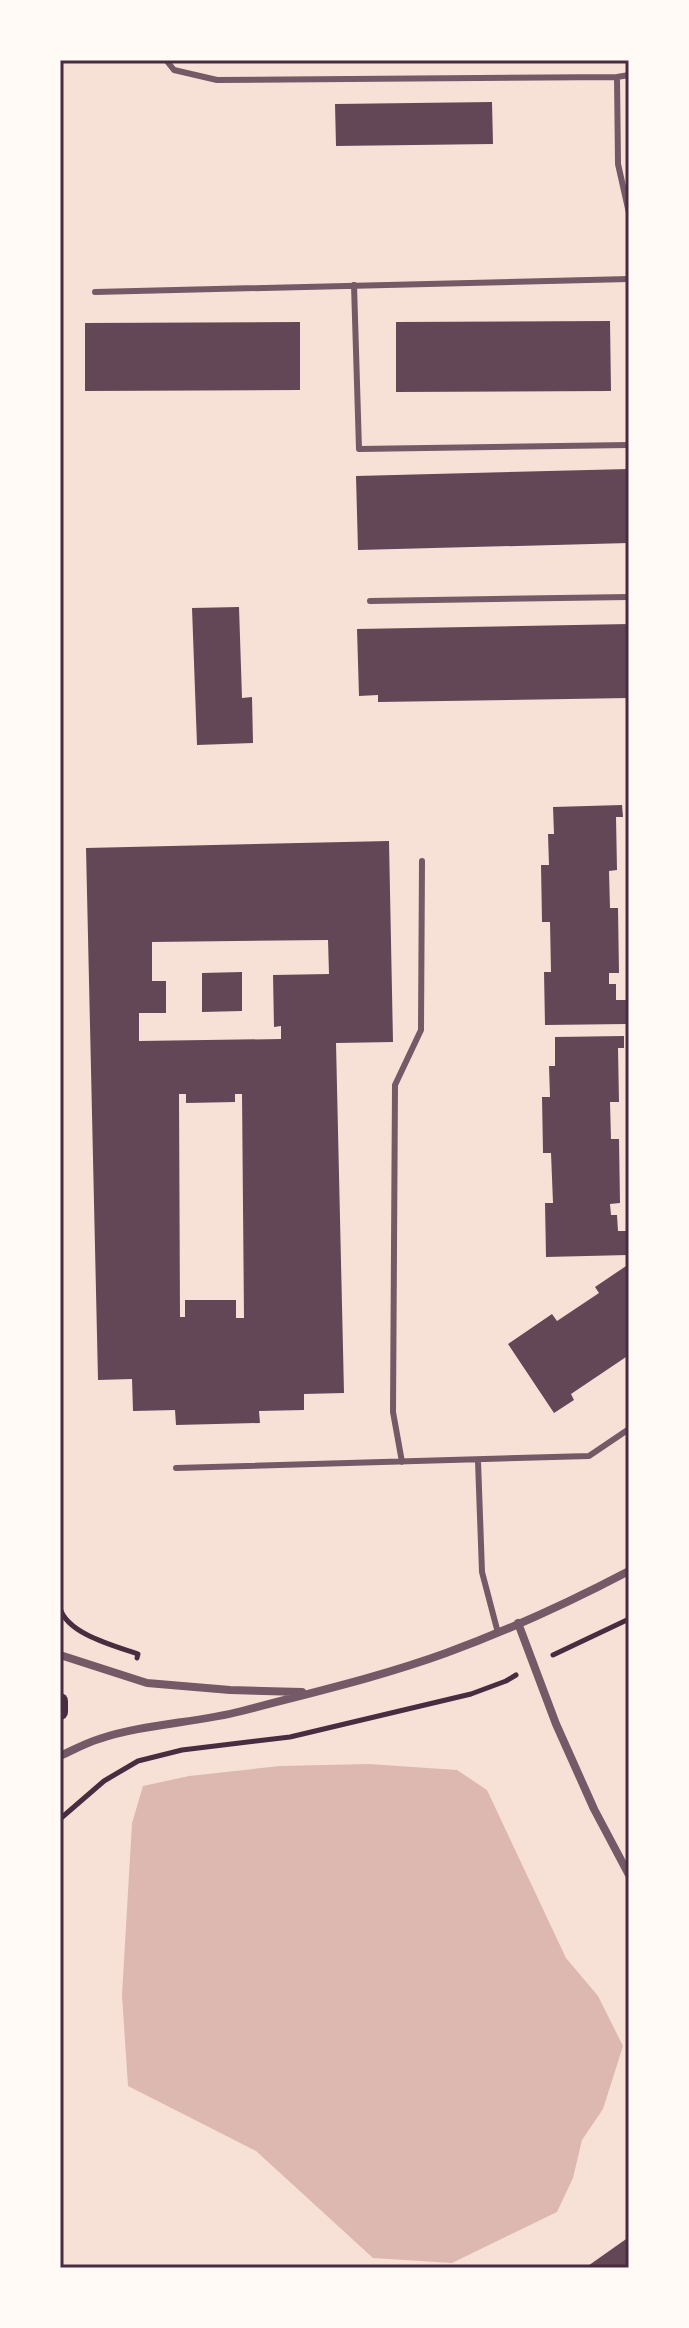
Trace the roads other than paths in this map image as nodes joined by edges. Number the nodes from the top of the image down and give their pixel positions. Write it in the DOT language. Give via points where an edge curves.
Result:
graph roads {
  1 [pos="166,60"];
  2 [pos="629,75"];
  3 [pos="617,77"];
  4 [pos="629,213"];
  5 [pos="629,279"];
  6 [pos="354,285"];
  7 [pos="95,292"];
  8 [pos="629,445"];
  9 [pos="629,597"];
  10 [pos="370,601"];
  11 [pos="422,861"];
  12 [pos="629,1429"];
  13 [pos="478,1461"];
  14 [pos="402,1462"];
  15 [pos="176,1468"];
  16 [pos="629,1571"];
  17 [pos="518,1623"];
  18 [pos="498,1633"];
  19 [pos="60,1655"];
  20 [pos="315,1692"];
  21 [pos="60,1701"];
  22 [pos="60,1712"];
  23 [pos="60,1756"];
  24 [pos="629,1875"];
  1 -- 3 [label="lane" via="174,70 217,80"];
  2 -- 3 [label="lane"];
  3 -- 4 [label="lane" via="618,164"];
  5 -- 6 [label="lane"];
  6 -- 7 [label="lane"];
  6 -- 8 [label="lane" via="359,449"];
  9 -- 10 [label="lane"];
  11 -- 14 [label="lane" via="421,1030 395,1085 393,1412"];
  12 -- 13 [label="lane" via="589,1456"];
  13 -- 14 [label="lane"];
  13 -- 18 [label="lane" via="482,1572"];
  14 -- 15 [label="lane"];
  16 -- 17 [label="street"];
  17 -- 18 [label="street"];
  17 -- 24 [label="street" via="556,1724"];
  18 -- 20 [label="street"];
  19 -- 20 [label="street" via="147,1683"];
  20 -- 23 [label="street" via="100,1738"];
  21 -- 22 [label="main road"];
}
